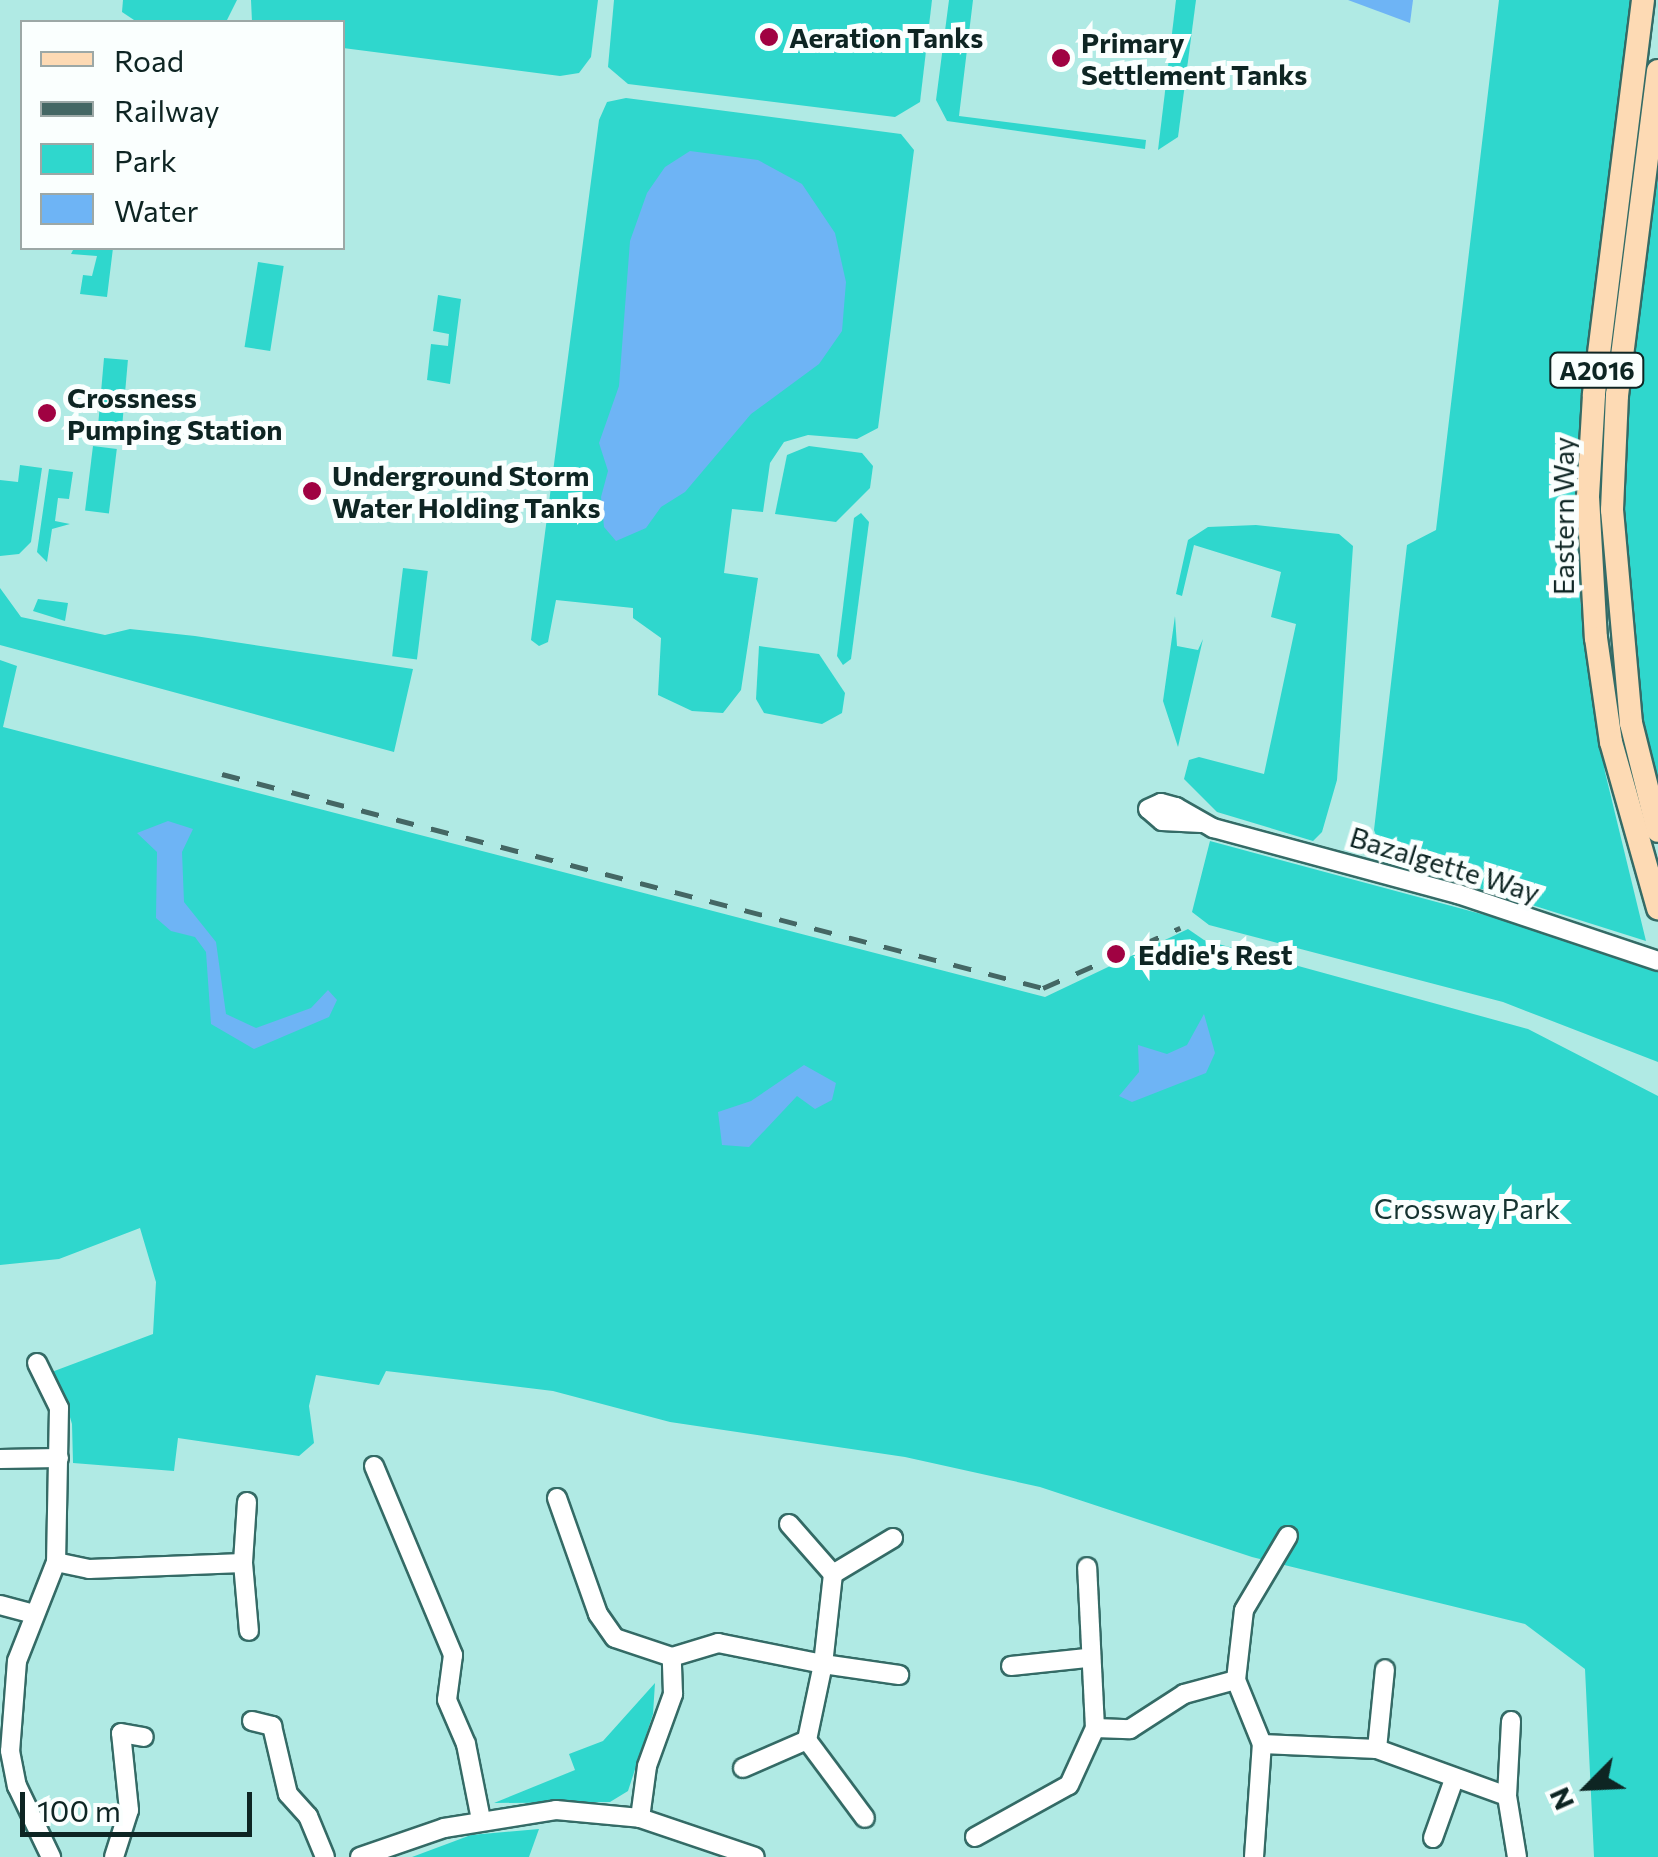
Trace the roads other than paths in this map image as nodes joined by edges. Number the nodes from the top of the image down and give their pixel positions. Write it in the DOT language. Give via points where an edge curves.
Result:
graph roads {
  1 [pos="1642,0"];
  2 [pos="1658,70"];
  3 [pos="1207,825"];
  4 [pos="1658,831"];
  5 [pos="1658,908"];
  6 [pos="1658,962"];
  7 [pos="37,1363"];
  8 [pos="59,1458"];
  9 [pos="0,1459"];
  10 [pos="374,1466"];
  11 [pos="557,1498"];
  12 [pos="246,1502"];
  13 [pos="789,1524"];
  14 [pos="1288,1536"];
  15 [pos="893,1538"];
  16 [pos="56,1562"];
  17 [pos="242,1563"];
  18 [pos="1087,1567"];
  19 [pos="833,1574"];
  20 [pos="0,1605"];
  21 [pos="33,1614"];
  22 [pos="249,1631"];
  23 [pos="672,1657"];
  24 [pos="1086,1658"];
  25 [pos="823,1664"];
  26 [pos="1011,1666"];
  27 [pos="1385,1670"];
  28 [pos="899,1675"];
  29 [pos="1236,1680"];
  30 [pos="252,1720"];
  31 [pos="1511,1721"];
  32 [pos="1095,1728"];
  33 [pos="144,1737"];
  34 [pos="807,1740"];
  35 [pos="1262,1744"];
  36 [pos="1377,1749"];
  37 [pos="5,1751"];
  38 [pos="743,1768"];
  39 [pos="1454,1782"];
  40 [pos="1506,1796"];
  41 [pos="640,1818"];
  42 [pos="865,1818"];
  43 [pos="480,1820"];
  44 [pos="976,1837"];
  45 [pos="39,1838"];
  46 [pos="1433,1838"];
  47 [pos="26,1857"];
  48 [pos="51,1857"];
  49 [pos="114,1857"];
  50 [pos="325,1857"];
  51 [pos="360,1857"];
  52 [pos="755,1857"];
  53 [pos="1254,1857"];
  54 [pos="1517,1857"];
  1 -- 5 [label="main road, Eastern Way / A2016" via="1594,395 1588,497 1596,638 1612,742"];
  2 -- 4 [label="main road, Eastern Way / A2016" via="1617,395 1612,510 1631,722"];
  3 -- 6 [label="street, Bazalgette Way" via="1458,894"];
  7 -- 8 [label="street" via="59,1408"];
  8 -- 9 [label="street"];
  8 -- 16 [label="street"];
  10 -- 43 [label="street" via="453,1656 447,1700 466,1744"];
  11 -- 23 [label="street" via="598,1614 614,1638"];
  12 -- 17 [label="street"];
  13 -- 19 [label="street"];
  14 -- 29 [label="street" via="1244,1610"];
  15 -- 19 [label="street"];
  16 -- 17 [label="street" via="89,1570"];
  16 -- 21 [label="street"];
  17 -- 22 [label="street"];
  18 -- 24 [label="street"];
  19 -- 25 [label="street"];
  20 -- 21 [label="street"];
  21 -- 37 [label="street" via="17,1660"];
  23 -- 25 [label="street" via="718,1643"];
  23 -- 41 [label="street" via="673,1694 647,1766"];
  24 -- 26 [label="street"];
  24 -- 32 [label="street"];
  25 -- 28 [label="street"];
  25 -- 34 [label="street"];
  27 -- 36 [label="street"];
  29 -- 32 [label="street" via="1184,1694 1130,1729"];
  29 -- 35 [label="street"];
  30 -- 50 [label="street" via="272,1726 288,1794 308,1816"];
  31 -- 40 [label="street"];
  32 -- 44 [label="street" via="1069,1785"];
  33 -- 49 [label="street" via="121,1733 129,1810"];
  34 -- 38 [label="street"];
  34 -- 42 [label="street"];
  35 -- 36 [label="street"];
  35 -- 53 [label="street"];
  36 -- 39 [label="street"];
  37 -- 45 [label="street"];
  39 -- 40 [label="street"];
  39 -- 46 [label="street"];
  40 -- 54 [label="street"];
  41 -- 43 [label="street" via="556,1810"];
  41 -- 52 [label="street"];
  43 -- 51 [label="street"];
  45 -- 47 [label="street"];
  45 -- 48 [label="street"];
}
